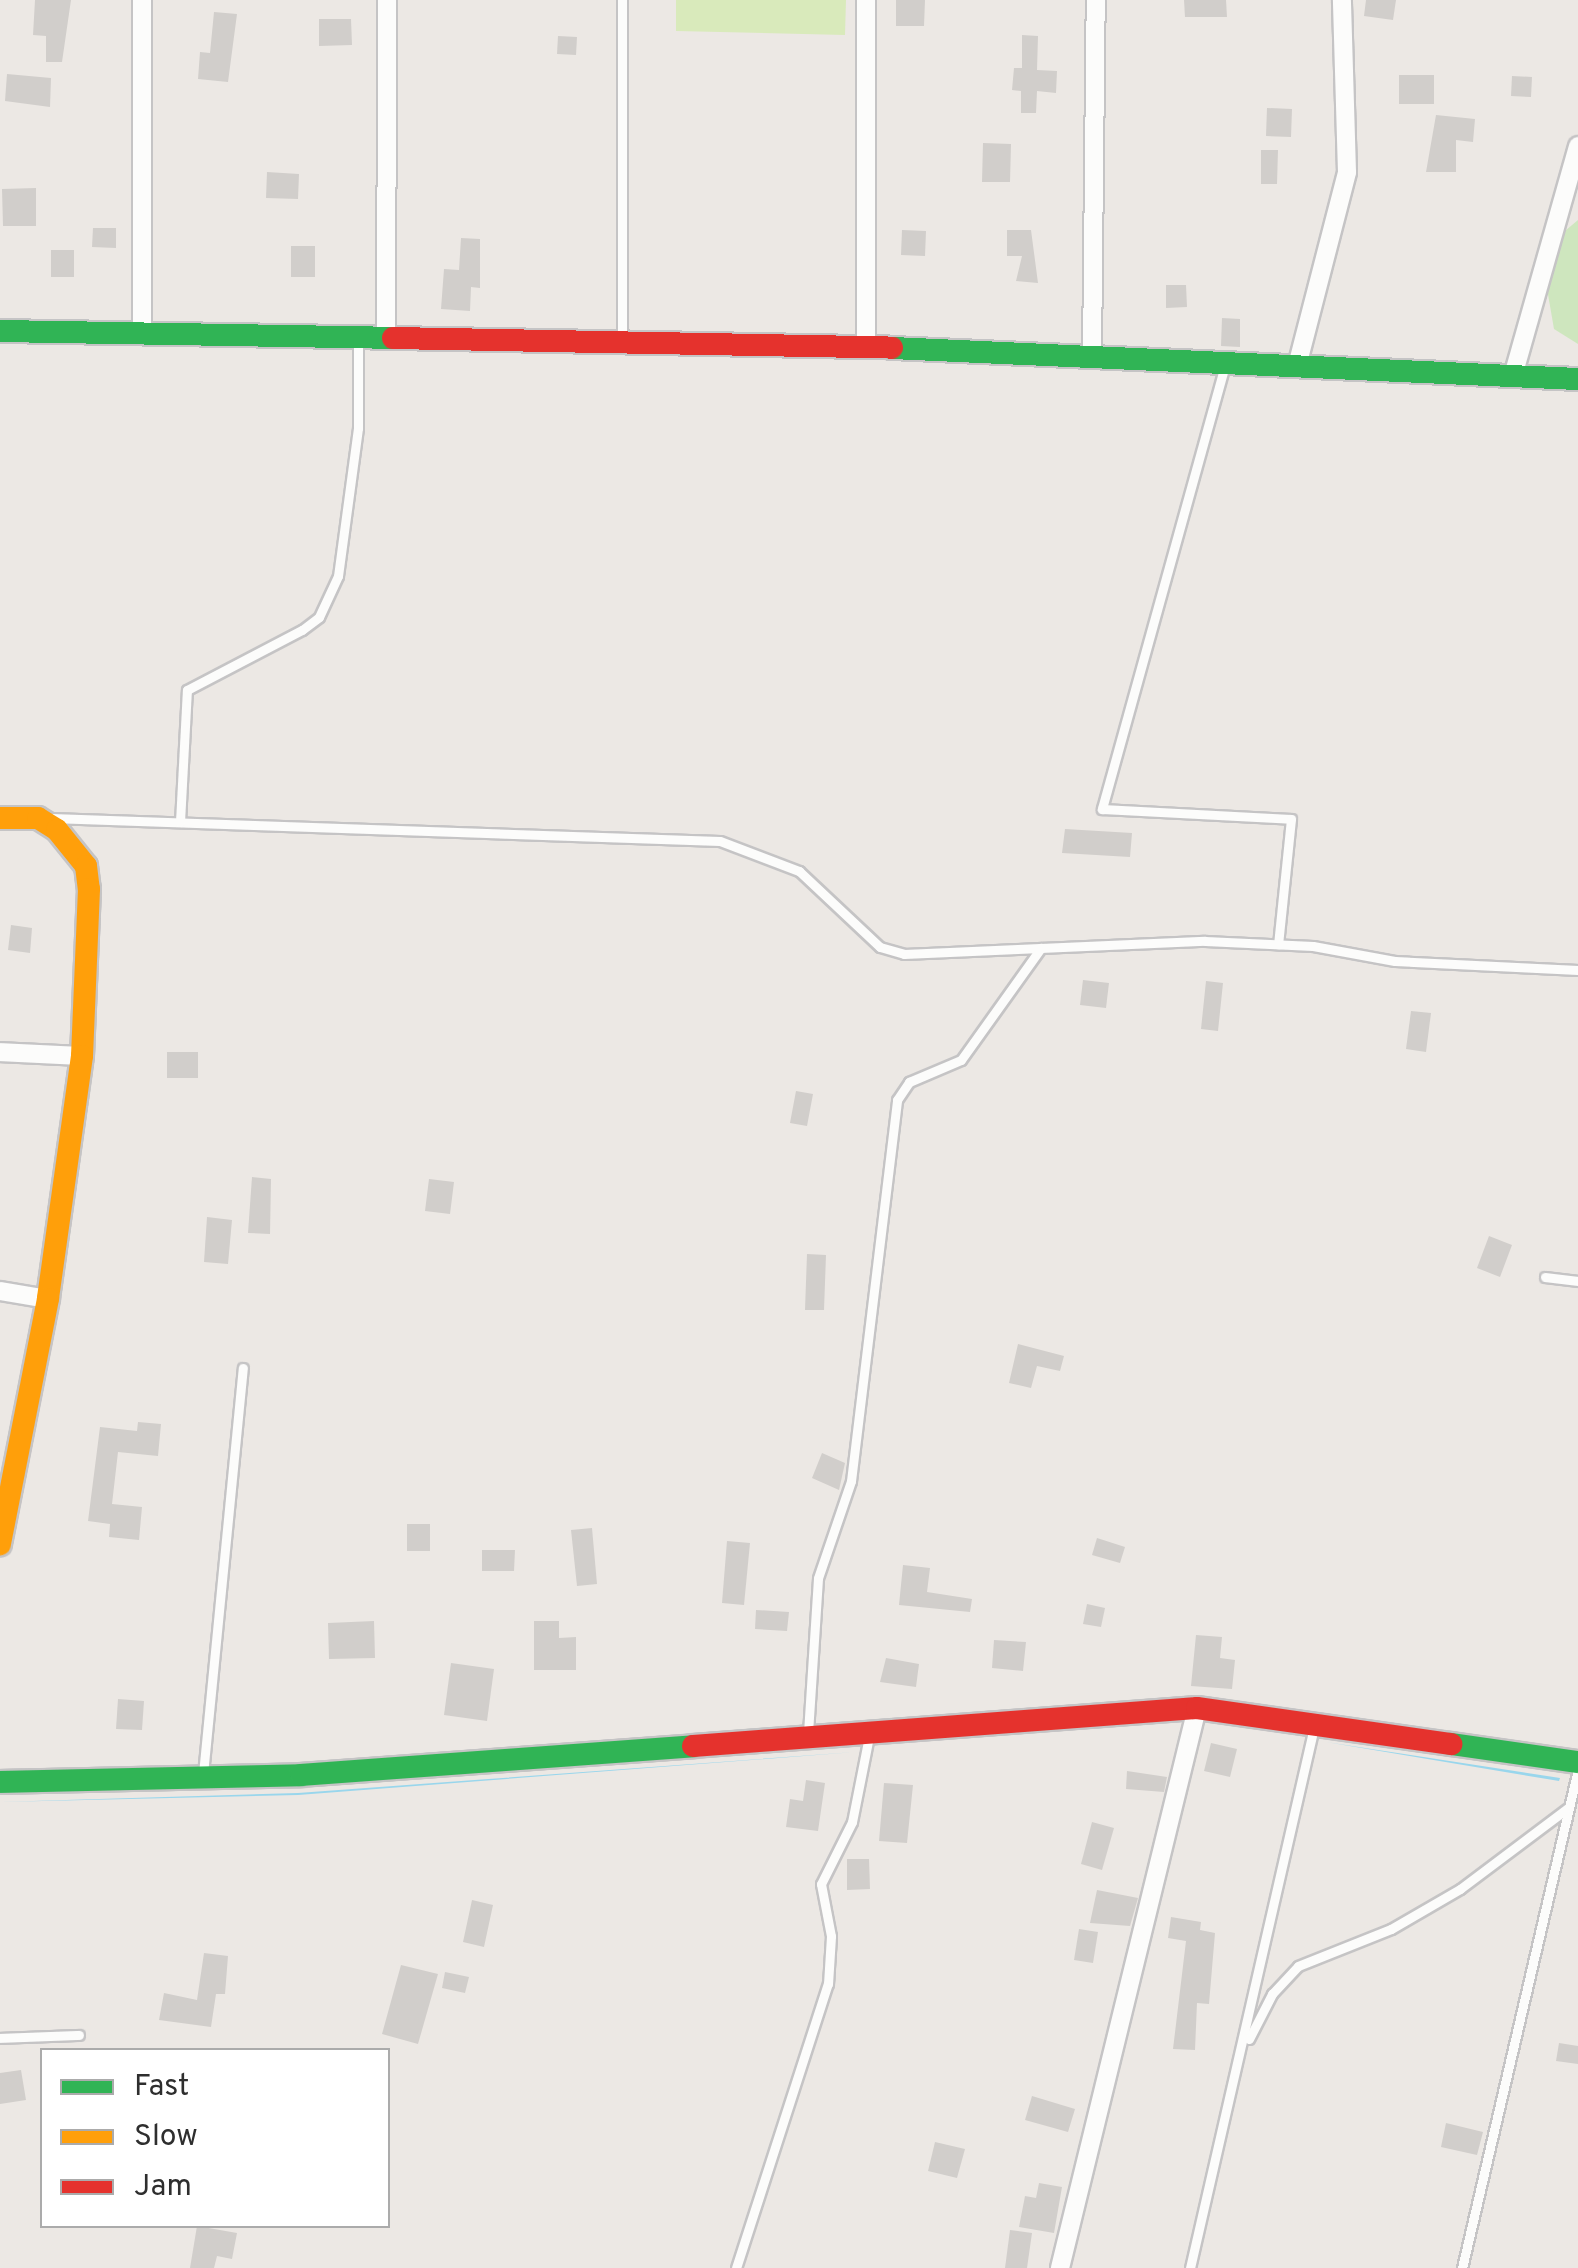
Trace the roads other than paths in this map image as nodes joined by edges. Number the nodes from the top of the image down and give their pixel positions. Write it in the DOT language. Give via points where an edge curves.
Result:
graph roads {
  1 [pos="142,0"];
  2 [pos="387,0"];
  3 [pos="622,0"];
  4 [pos="866,0"];
  5 [pos="1096,0"];
  6 [pos="1342,0"];
  7 [pos="1578,146"];
  8 [pos="0,331"];
  9 [pos="142,334"];
  10 [pos="358,338"];
  11 [pos="386,338"];
  12 [pos="622,343"];
  13 [pos="866,347"];
  14 [pos="1092,357"];
  15 [pos="1226,362"];
  16 [pos="1297,366"];
  17 [pos="1513,376"];
  18 [pos="1578,378"];
  19 [pos="0,818"];
  20 [pos="38,818"];
  21 [pos="180,822"];
  22 [pos="1278,944"];
  23 [pos="1041,948"];
  24 [pos="1578,970"];
  25 [pos="0,1052"];
  26 [pos="82,1056"];
  27 [pos="1545,1278"];
  28 [pos="1578,1280"];
  29 [pos="0,1291"];
  30 [pos="48,1299"];
  31 [pos="243,1368"];
  32 [pos="0,1541"];
  33 [pos="1198,1708"];
  34 [pos="1315,1724"];
  35 [pos="869,1736"];
  36 [pos="808,1740"];
  37 [pos="1578,1766"];
  38 [pos="203,1778"];
  39 [pos="0,1782"];
  40 [pos="1569,1807"];
  41 [pos="79,2034"];
  42 [pos="0,2038"];
  43 [pos="1244,2050"];
  44 [pos="736,2268"];
  45 [pos="1060,2268"];
  46 [pos="1190,2268"];
  47 [pos="1462,2268"];
  1 -- 9 [label="street"];
  2 -- 11 [label="street"];
  3 -- 12 [label="lane"];
  4 -- 13 [label="street"];
  5 -- 14 [label="street"];
  6 -- 16 [label="street" via="1347,172"];
  7 -- 17 [label="street"];
  8 -- 9 [label="street"];
  9 -- 10 [label="street"];
  10 -- 11 [label="street"];
  10 -- 21 [label="lane" via="358,428 338,576 319,617 302,630 187,690"];
  11 -- 12 [label="street"];
  12 -- 13 [label="street"];
  13 -- 14 [label="street"];
  14 -- 15 [label="street"];
  15 -- 16 [label="street"];
  15 -- 22 [label="lane" via="1102,809 1291,819"];
  16 -- 17 [label="street"];
  17 -- 18 [label="street"];
  19 -- 20 [label="street"];
  20 -- 21 [label="lane"];
  20 -- 26 [label="street" via="86,866"];
  21 -- 23 [label="lane" via="720,841 800,871 880,947 904,954"];
  22 -- 23 [label="lane"];
  22 -- 24 [label="lane" via="1395,961"];
  23 -- 36 [label="lane" via="961,1060 910,1082 897,1100 851,1481 818,1578"];
  25 -- 26 [label="street"];
  26 -- 30 [label="street"];
  27 -- 28 [label="lane"];
  29 -- 30 [label="street"];
  30 -- 32 [label="street"];
  31 -- 38 [label="lane"];
  33 -- 34 [label="street"];
  33 -- 35 [label="street"];
  33 -- 45 [label="street"];
  34 -- 37 [label="street"];
  34 -- 43 [label="lane"];
  35 -- 36 [label="street"];
  35 -- 44 [label="lane" via="852,1822 821,1884 830,1920 828,1984"];
  36 -- 38 [label="street"];
  37 -- 40 [label="lane"];
  38 -- 39 [label="street"];
  40 -- 43 [label="lane" via="1460,1889 1391,1929 1298,1966 1272,1994"];
  40 -- 47 [label="lane"];
  41 -- 42 [label="lane"];
  43 -- 46 [label="lane"];
}
